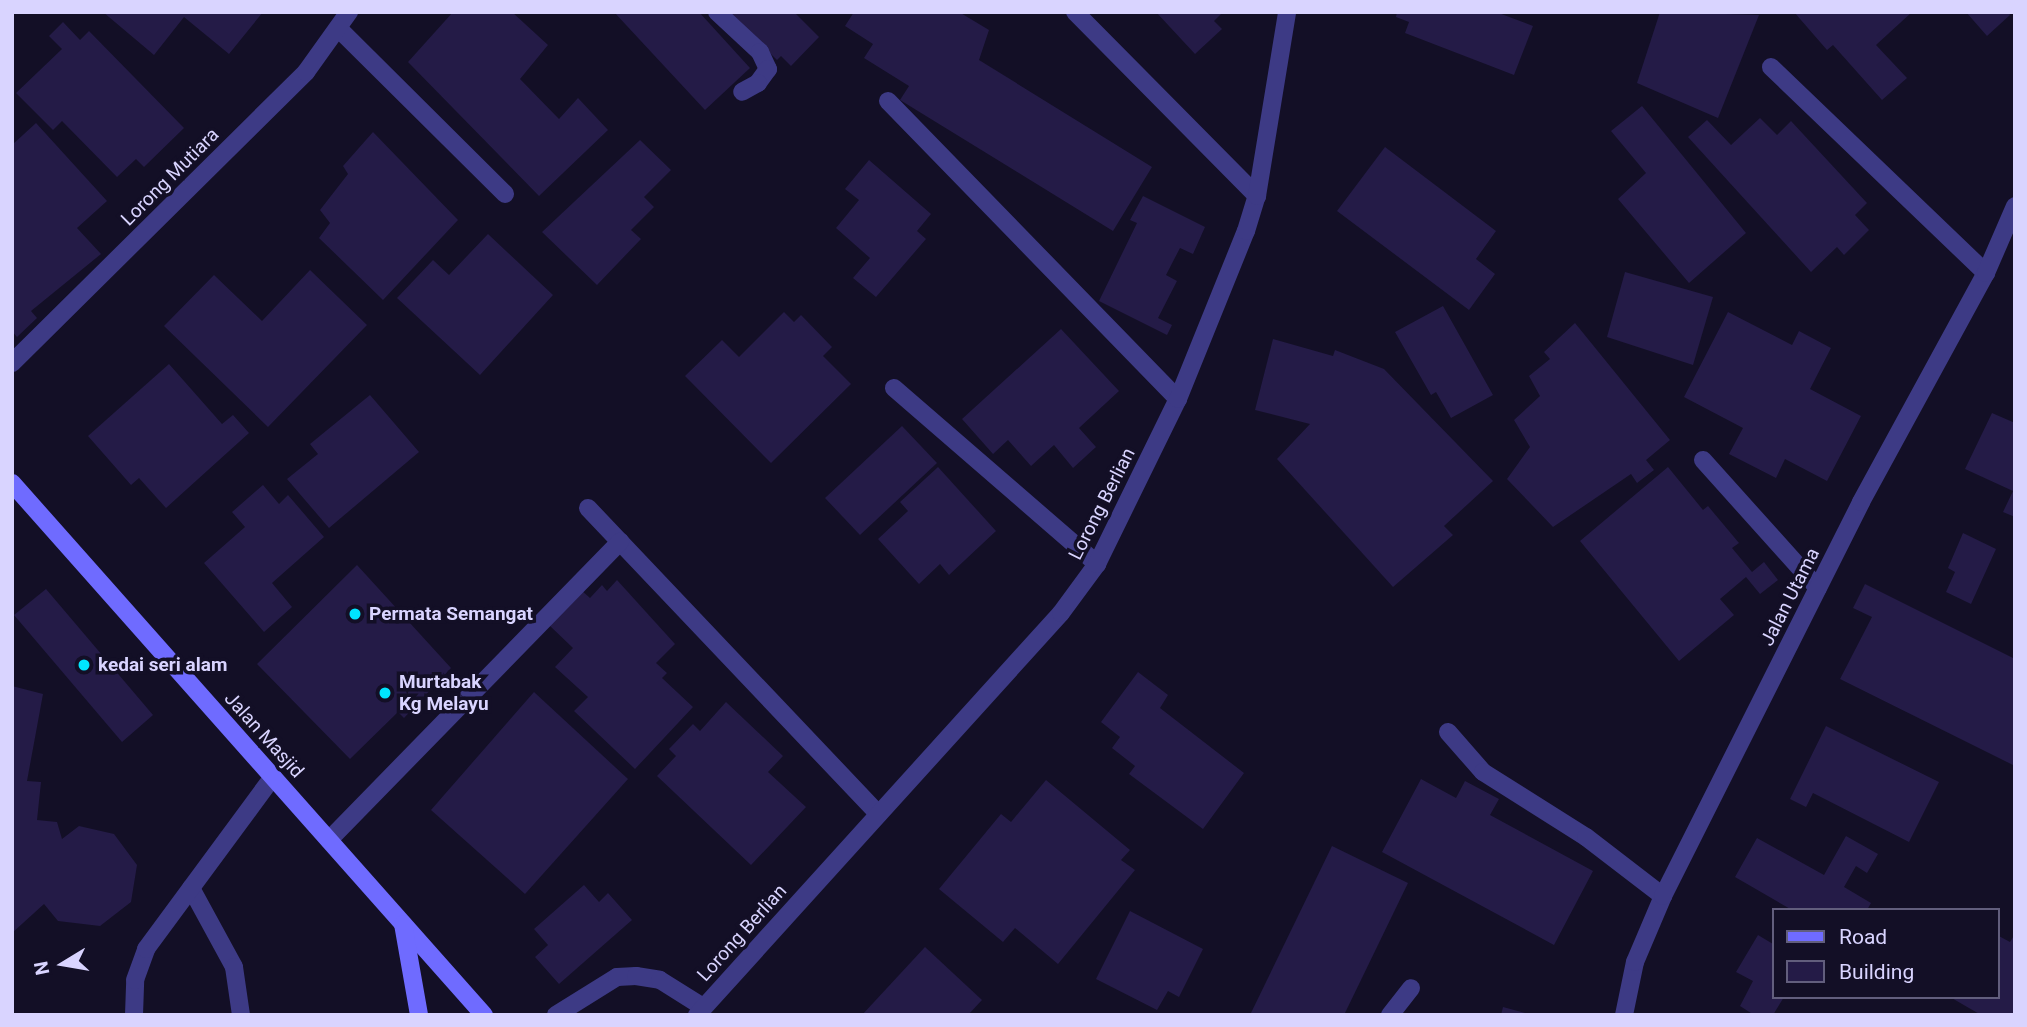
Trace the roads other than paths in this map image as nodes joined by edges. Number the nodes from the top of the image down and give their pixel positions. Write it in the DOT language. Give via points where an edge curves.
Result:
graph roads {
  1 [pos="349,12"];
  2 [pos="717,12"];
  3 [pos="1075,12"];
  4 [pos="1287,12"];
  5 [pos="339,29"];
  6 [pos="1770,67"];
  7 [pos="742,92"];
  8 [pos="888,102"];
  9 [pos="505,194"];
  10 [pos="1257,196"];
  11 [pos="2015,206"];
  12 [pos="1986,273"];
  13 [pos="12,363"];
  14 [pos="894,388"];
  15 [pos="1178,399"];
  16 [pos="1703,460"];
  17 [pos="12,483"];
  18 [pos="588,508"];
  19 [pos="620,542"];
  20 [pos="1097,565"];
  21 [pos="1818,588"];
  22 [pos="1448,732"];
  23 [pos="273,777"];
  24 [pos="878,814"];
  25 [pos="329,840"];
  26 [pos="191,888"];
  27 [pos="1663,896"];
  28 [pos="403,924"];
  29 [pos="1411,988"];
  30 [pos="700,1011"];
  31 [pos="134,1015"];
  32 [pos="241,1015"];
  33 [pos="419,1015"];
  34 [pos="484,1015"];
  35 [pos="556,1015"];
  36 [pos="1390,1015"];
  37 [pos="1624,1015"];
  1 -- 5 [label="street, Lorong Mutiara"];
  2 -- 7 [label="street" via="760,52 768,69 758,83"];
  3 -- 10 [label="street"];
  4 -- 10 [label="street, Lorong Berlian"];
  5 -- 9 [label="street"];
  5 -- 13 [label="street, Lorong Mutiara" via="306,72"];
  6 -- 12 [label="street"];
  8 -- 15 [label="street"];
  10 -- 15 [label="street, Lorong Berlian"];
  11 -- 12 [label="street, Jalan Utama"];
  12 -- 21 [label="street, Jalan Utama"];
  14 -- 20 [label="street"];
  15 -- 20 [label="street, Lorong Berlian"];
  16 -- 21 [label="street"];
  17 -- 23 [label="main road, Jalan Masjid"];
  18 -- 19 [label="street"];
  19 -- 24 [label="street"];
  19 -- 25 [label="street"];
  20 -- 24 [label="street, Lorong Berlian" via="1061,613"];
  21 -- 27 [label="street, Jalan Utama"];
  22 -- 27 [label="street" via="1483,772 1586,837"];
  23 -- 25 [label="main road, Jalan Masjid"];
  23 -- 26 [label="street"];
  24 -- 30 [label="street, Lorong Berlian"];
  25 -- 28 [label="main road, Jalan Masjid"];
  26 -- 31 [label="street" via="146,949 135,979"];
  26 -- 32 [label="street" via="234,967"];
  27 -- 37 [label="street, Jalan Utama" via="1635,962"];
  28 -- 33 [label="main road"];
  28 -- 34 [label="main road, Jalan Masjid"];
  29 -- 36 [label="street"];
  30 -- 35 [label="street" via="660,979 636,975 617,977"];
}
